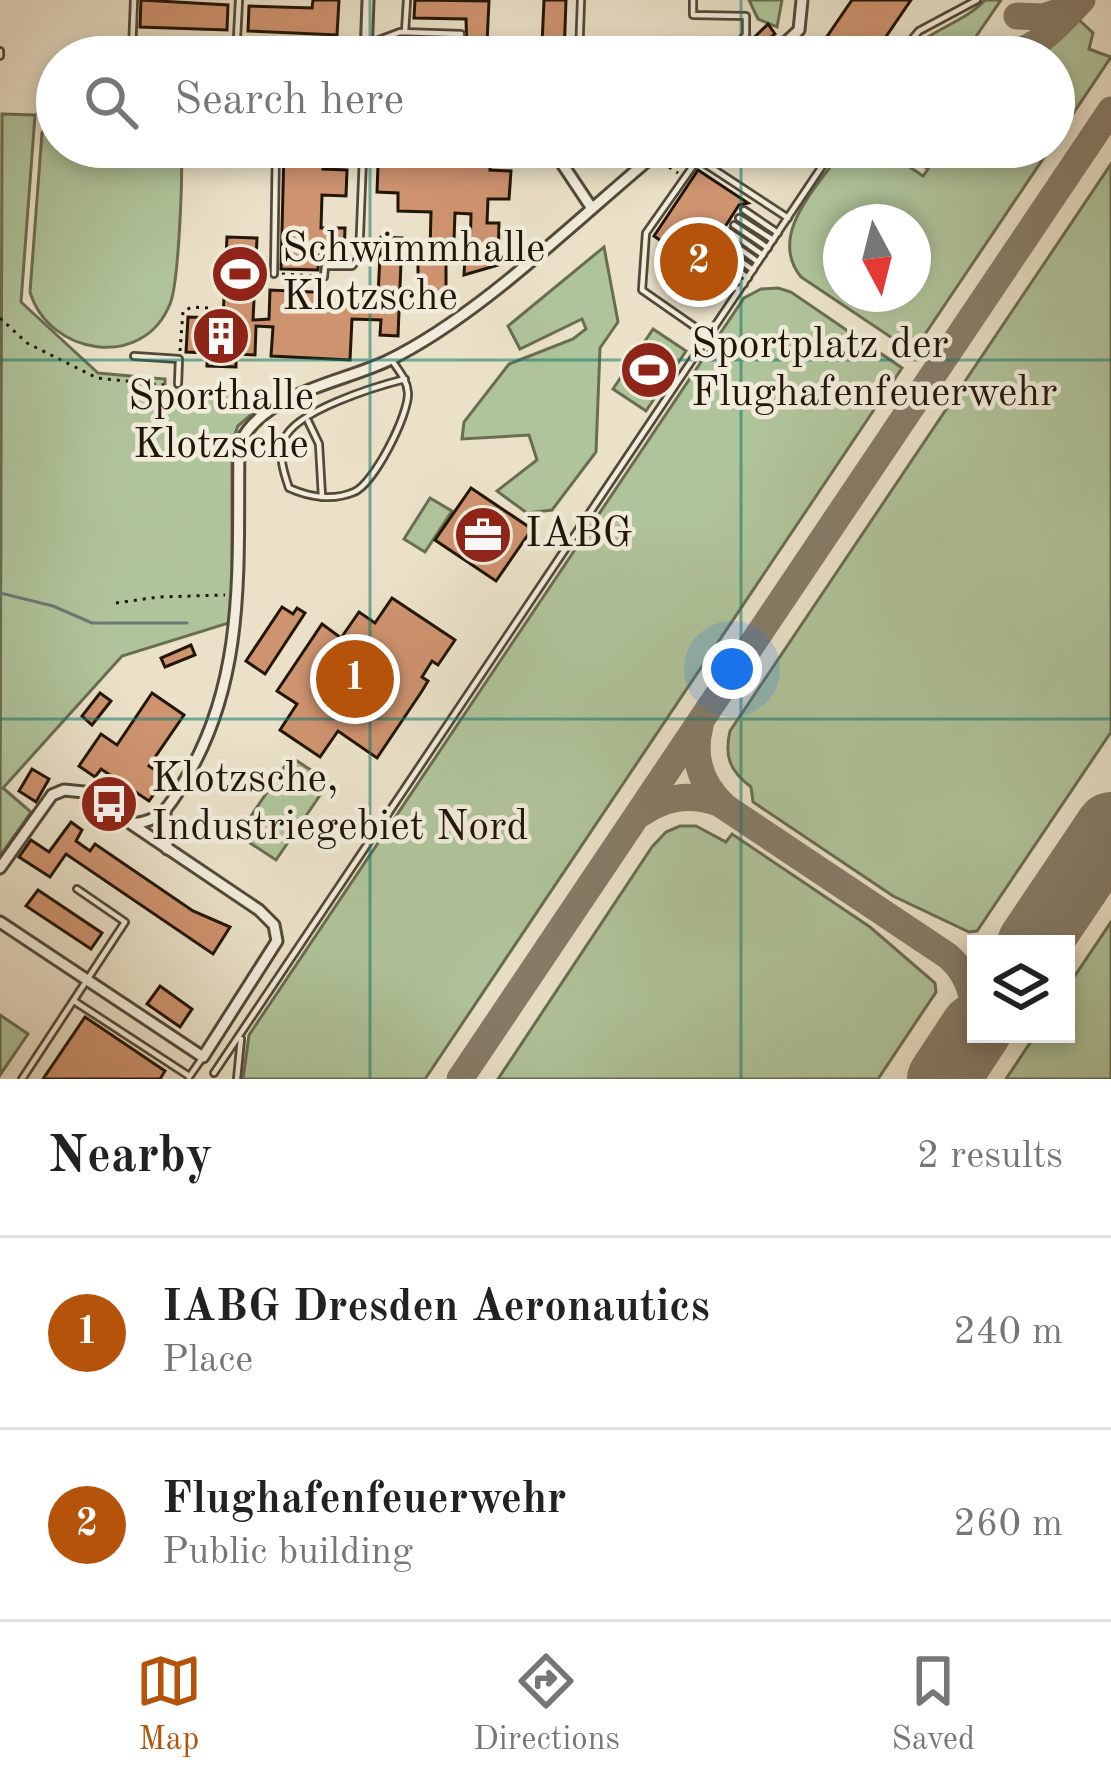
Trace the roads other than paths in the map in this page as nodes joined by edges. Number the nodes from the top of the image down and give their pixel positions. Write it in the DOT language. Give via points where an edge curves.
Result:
graph roads {
  1 [pos="134,0"];
  2 [pos="238,0"];
  3 [pos="368,0"];
  4 [pos="406,0"];
  5 [pos="581,0"];
  6 [pos="693,0"];
  7 [pos="802,0"];
  8 [pos="977,0"];
  9 [pos="405,32"];
  10 [pos="133,36"];
  11 [pos="237,36"];
  12 [pos="367,36"];
  13 [pos="397,36"];
  14 [pos="461,36"];
  15 [pos="580,36"];
  16 [pos="745,36"];
  17 [pos="793,36"];
  18 [pos="915,36"];
  19 [pos="276,168"];
  20 [pos="363,168"];
  21 [pos="566,168"];
  22 [pos="638,168"];
  23 [pos="692,168"];
  24 [pos="712,168"];
  25 [pos="822,168"];
  26 [pos="591,207"];
  27 [pos="744,210"];
  28 [pos="739,218"];
  29 [pos="788,218"];
  30 [pos="730,232"];
  31 [pos="775,237"];
  32 [pos="720,246"];
  33 [pos="768,248"];
  34 [pos="763,255"];
  35 [pos="758,262"];
  36 [pos="753,270"];
  37 [pos="274,274"];
  38 [pos="324,277"];
  39 [pos="744,284"];
  40 [pos="709,336"];
  41 [pos="134,356"];
  42 [pos="391,359"];
  43 [pos="405,379"];
  44 [pos="178,384"];
  45 [pos="308,419"];
  46 [pos="322,496"];
  47 [pos="165,813"];
  48 [pos="132,824"];
  49 [pos="167,849"];
  50 [pos="0,868"];
  51 [pos="77,890"];
  52 [pos="0,922"];
  53 [pos="87,977"];
  54 [pos="74,1001"];
  55 [pos="242,1034"];
  56 [pos="203,1057"];
  57 [pos="214,1073"];
  58 [pos="188,1078"];
  59 [pos="22,1079"];
  60 [pos="237,1079"];
  1 -- 10 [label="lane"];
  2 -- 11 [label="lane"];
  3 -- 12 [label="street"];
  4 -- 9 [label="lane"];
  5 -- 15 [label="lane"];
  6 -- 16 [label="lane" via="693,15 746,16"];
  7 -- 17 [label="street"];
  8 -- 18 [label="lane"];
  9 -- 13 [label="lane"];
  9 -- 14 [label="lane"];
  19 -- 37 [label="lane"];
  20 -- 38 [label="lane" via="359,258 352,266 325,266"];
  21 -- 26 [label="street"];
  22 -- 26 [label="street"];
  23 -- 40 [label="lane" via="646,233 642,290"];
  24 -- 29 [label="lane"];
  25 -- 29 [label="lane"];
  26 -- 42 [label="street" via="491,291"];
  27 -- 31 [label="lane"];
  28 -- 31 [label="lane"];
  29 -- 31 [label="lane"];
  30 -- 33 [label="lane"];
  30 -- 34 [label="lane"];
  30 -- 35 [label="lane"];
  31 -- 33 [label="lane"];
  32 -- 36 [label="lane"];
  33 -- 34 [label="lane"];
  34 -- 35 [label="lane"];
  35 -- 36 [label="lane"];
  36 -- 39 [label="lane"];
  39 -- 39 [label="lane" via="710,260"];
  39 -- 40 [label="lane"];
  40 -- 55 [label="lane"];
  41 -- 44 [label="lane" via="179,359"];
  42 -- 43 [label="lane"];
  42 -- 47 [label="street" via="271,409 246,430 239,445 232,658 196,761"];
  43 -- 45 [label="lane" via="352,394"];
  43 -- 46 [label="lane" via="409,398 370,478 357,492"];
  45 -- 46 [label="lane" via="319,444"];
  45 -- 46 [label="lane" via="284,440 281,462 289,488"];
  47 -- 48 [label="street"];
  47 -- 49 [label="street"];
  48 -- 49 [label="street"];
  48 -- 50 [label="street" via="84,792 64,790 52,795"];
  49 -- 56 [label="street" via="259,910 277,941"];
  51 -- 53 [label="lane" via="125,922"];
  52 -- 53 [label="street"];
  53 -- 54 [label="lane"];
  53 -- 56 [label="street"];
  54 -- 58 [label="lane"];
  54 -- 59 [label="lane"];
  55 -- 57 [label="lane"];
  55 -- 60 [label="lane"];
  56 -- 58 [label="lane"];
}
